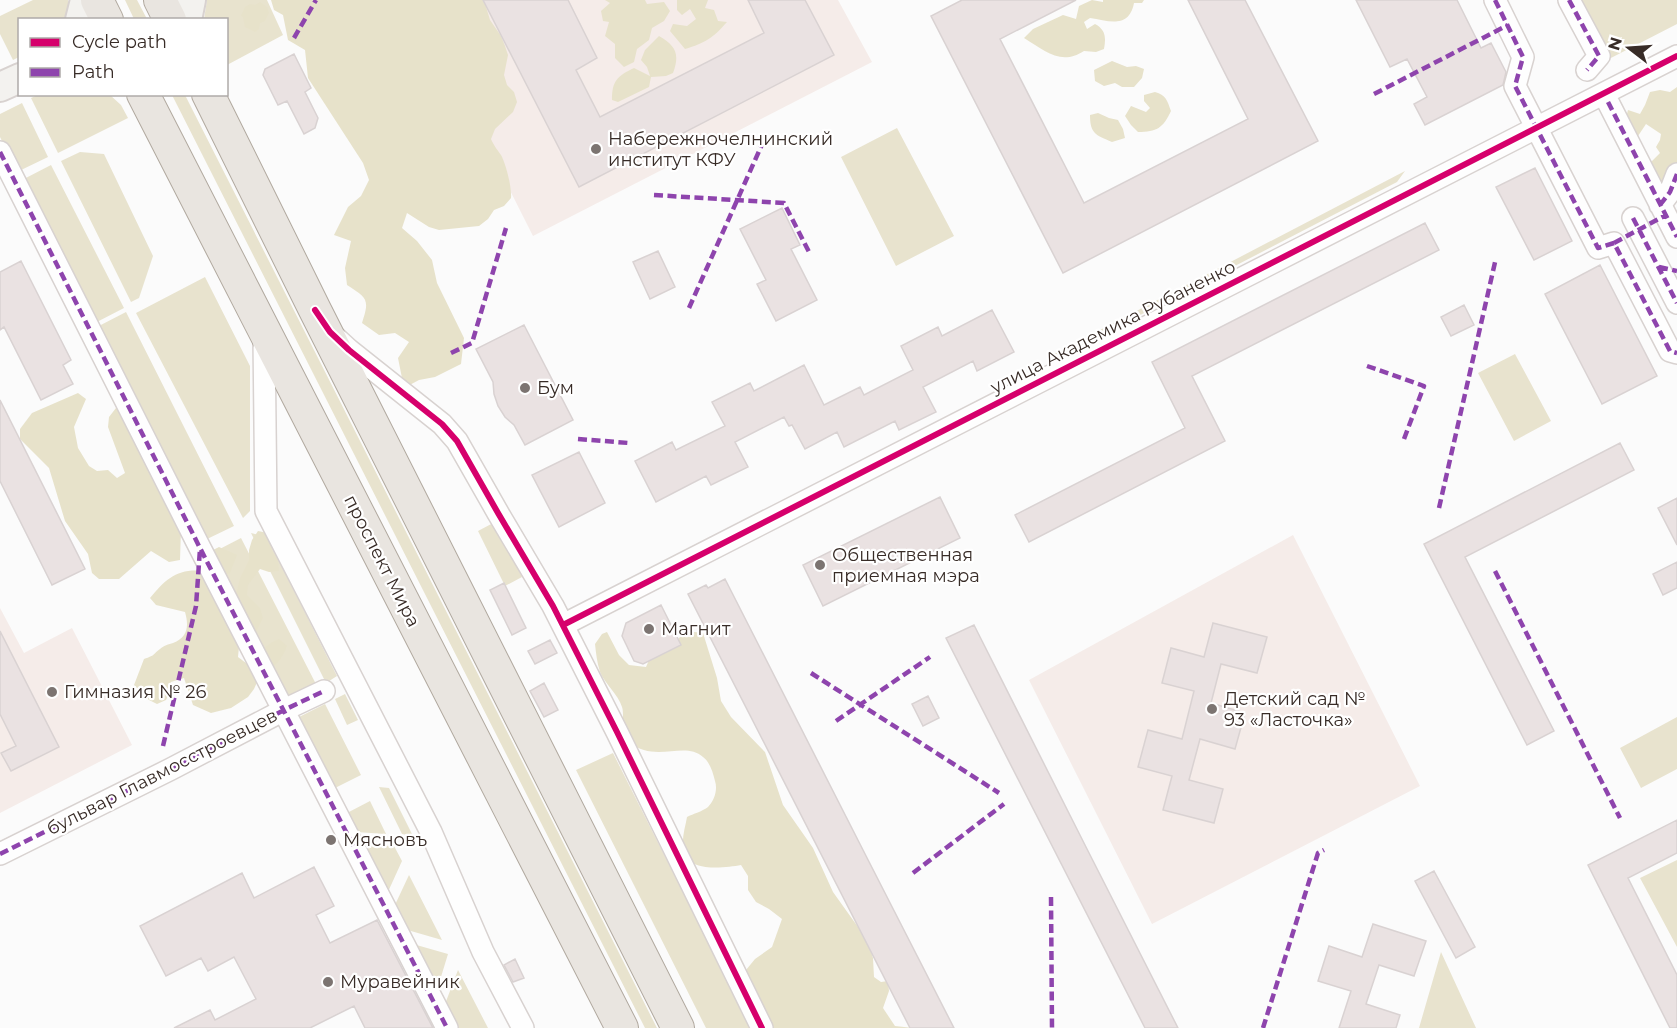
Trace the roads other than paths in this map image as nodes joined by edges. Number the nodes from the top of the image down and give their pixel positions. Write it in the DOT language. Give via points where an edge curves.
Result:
graph roads {
  1 [pos="85,0"];
  2 [pos="97,0"];
  3 [pos="160,0"];
  4 [pos="191,0"];
  5 [pos="1496,0"];
  6 [pos="1569,0"];
  7 [pos="80,18"];
  8 [pos="106,18"];
  9 [pos="169,18"];
  10 [pos="187,18"];
  11 [pos="1677,56"];
  12 [pos="1592,72"];
  13 [pos="18,79"];
  14 [pos="0,87"];
  15 [pos="133,96"];
  16 [pos="209,96"];
  17 [pos="1608,102"];
  18 [pos="149,107"];
  19 [pos="1537,128"];
  20 [pos="0,152"];
  21 [pos="1677,174"];
  22 [pos="1663,210"];
  23 [pos="1636,223"];
  24 [pos="1677,237"];
  25 [pos="1614,243"];
  26 [pos="1668,269"];
  27 [pos="1677,303"];
  28 [pos="315,310"];
  29 [pos="264,331"];
  30 [pos="1677,353"];
  31 [pos="563,625"];
  32 [pos="324,691"];
  33 [pos="284,710"];
  34 [pos="0,854"];
  35 [pos="447,1028"];
  36 [pos="522,1028"];
  37 [pos="622,1028"];
  38 [pos="678,1028"];
  39 [pos="762,1028"];
  1 -- 7 [label="main road"];
  2 -- 8 [label="main road"];
  3 -- 9 [label="main road"];
  4 -- 10 [label="main road"];
  5 -- 19 [label="street" via="1523,57 1515,86"];
  6 -- 12 [label="street" via="1599,56"];
  11 -- 19 [label="street, улица Академика Рубаненко"];
  13 -- 14 [label="main road"];
  15 -- 18 [label="main road"];
  16 -- 28 [label="main road"];
  17 -- 22 [label="street"];
  18 -- 29 [label="main road, проспект Мира"];
  19 -- 25 [label="street" via="1598,248"];
  19 -- 31 [label="street, улица Академика Рубаненко"];
  20 -- 33 [label="street"];
  21 -- 22 [label="street"];
  22 -- 23 [label="street"];
  22 -- 24 [label="street"];
  23 -- 25 [label="street"];
  23 -- 26 [label="street"];
  25 -- 30 [label="street" via="1670,351"];
  26 -- 27 [label="street"];
  28 -- 31 [label="street" via="349,350 442,424 457,441"];
  28 -- 38 [label="main road"];
  29 -- 36 [label="street" via="266,511 431,832 483,952"];
  29 -- 37 [label="main road, проспект Мира"];
  31 -- 39 [label="street"];
  32 -- 33 [label="street, бульвар Главмосстроевцев"];
  33 -- 34 [label="street, бульвар Главмосстроевцев"];
  33 -- 35 [label="street"];
}
